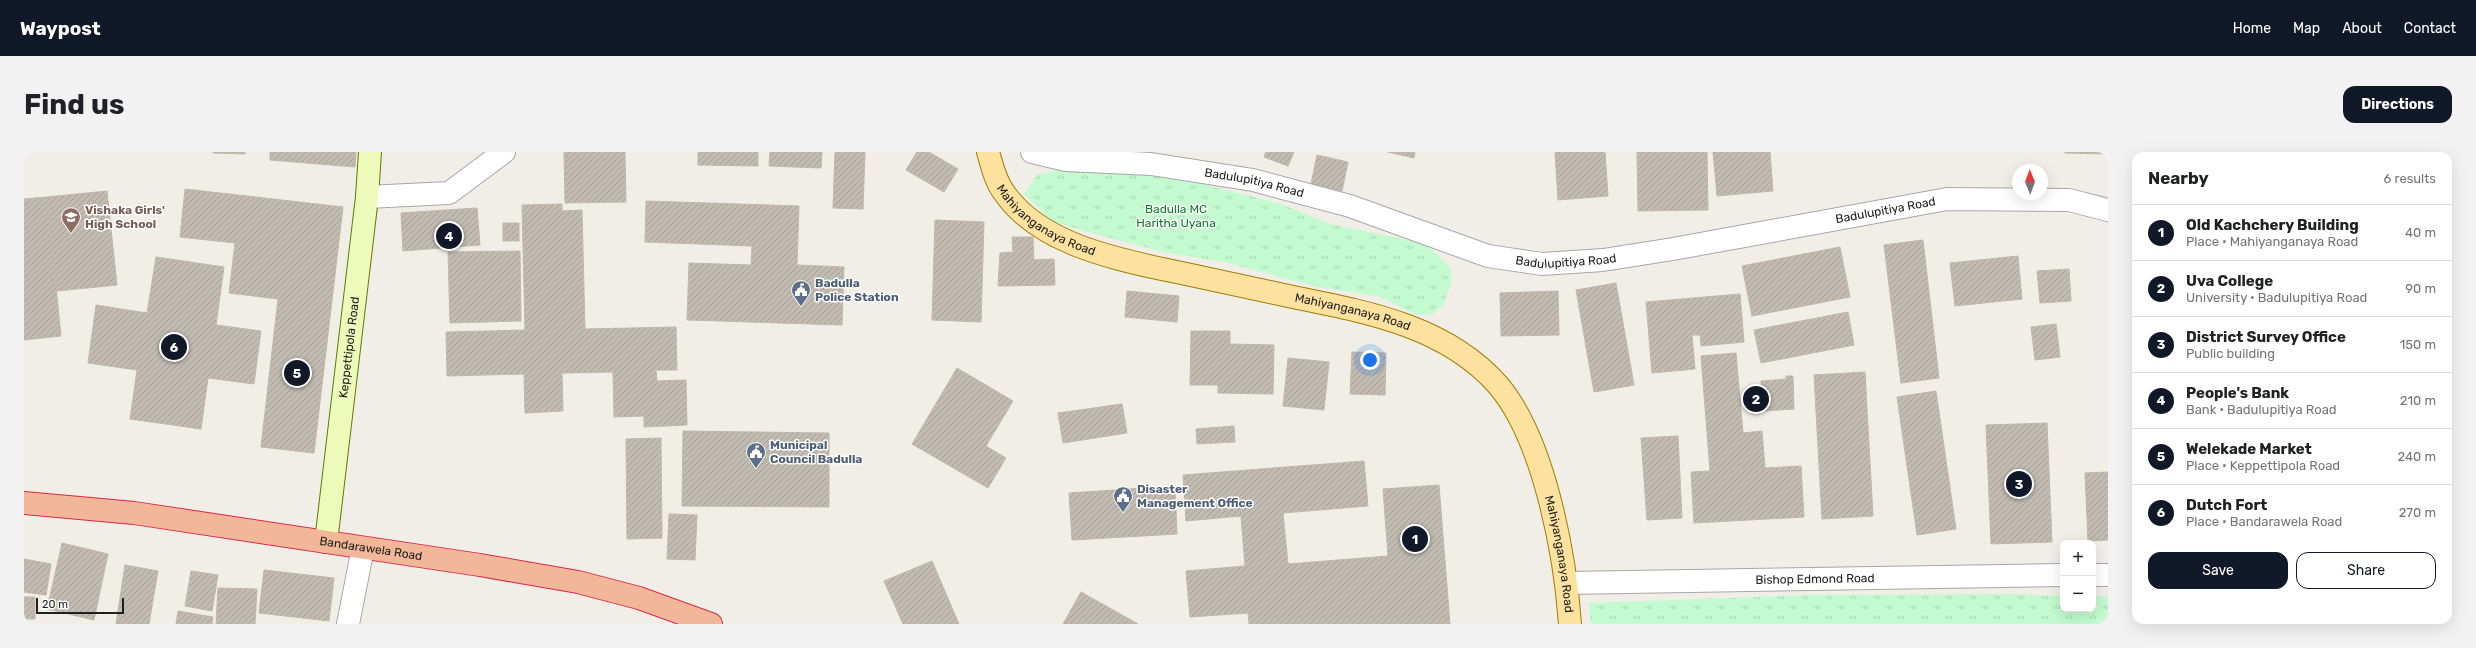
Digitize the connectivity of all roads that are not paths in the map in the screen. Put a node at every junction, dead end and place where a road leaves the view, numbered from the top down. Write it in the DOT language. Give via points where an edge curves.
graph roads {
  1 [pos="370,152"];
  2 [pos="504,152"];
  3 [pos="988,152"];
  4 [pos="1032,152"];
  5 [pos="367,197"];
  6 [pos="2108,210"];
  7 [pos="24,503"];
  8 [pos="326,542"];
  9 [pos="363,548"];
  10 [pos="2096,575"];
  11 [pos="2108,575"];
  12 [pos="2060,576"];
  13 [pos="1567,583"];
  14 [pos="348,624"];
  15 [pos="711,624"];
  16 [pos="1570,624"];
  1 -- 5 [label="main road, Keppettipola Road"];
  2 -- 5 [label="street" via="449,193"];
  3 -- 13 [label="main road, Mahiyanganaya Road" via="1003,191 1024,214 1065,241 1119,260 1380,316 1426,333 1466,356 1499,386 1527,434 1547,495"];
  4 -- 6 [label="street, Badulupitiya Road" via="1066,160 1151,164 1253,180 1350,206 1488,256 1542,264 1603,260 1673,249 1947,199 2069,200"];
  5 -- 8 [label="main road, Keppettipola Road"];
  7 -- 8 [label="highway, Bandarawela Road" via="134,513"];
  8 -- 9 [label="highway, Bandarawela Road"];
  9 -- 14 [label="street"];
  9 -- 15 [label="highway, Bandarawela Road" via="480,564 578,582 639,598"];
  10 -- 11 [label="street"];
  12 -- 13 [label="street, Bishop Edmond Road"];
  13 -- 16 [label="main road, Mahiyanganaya Road"];
}
